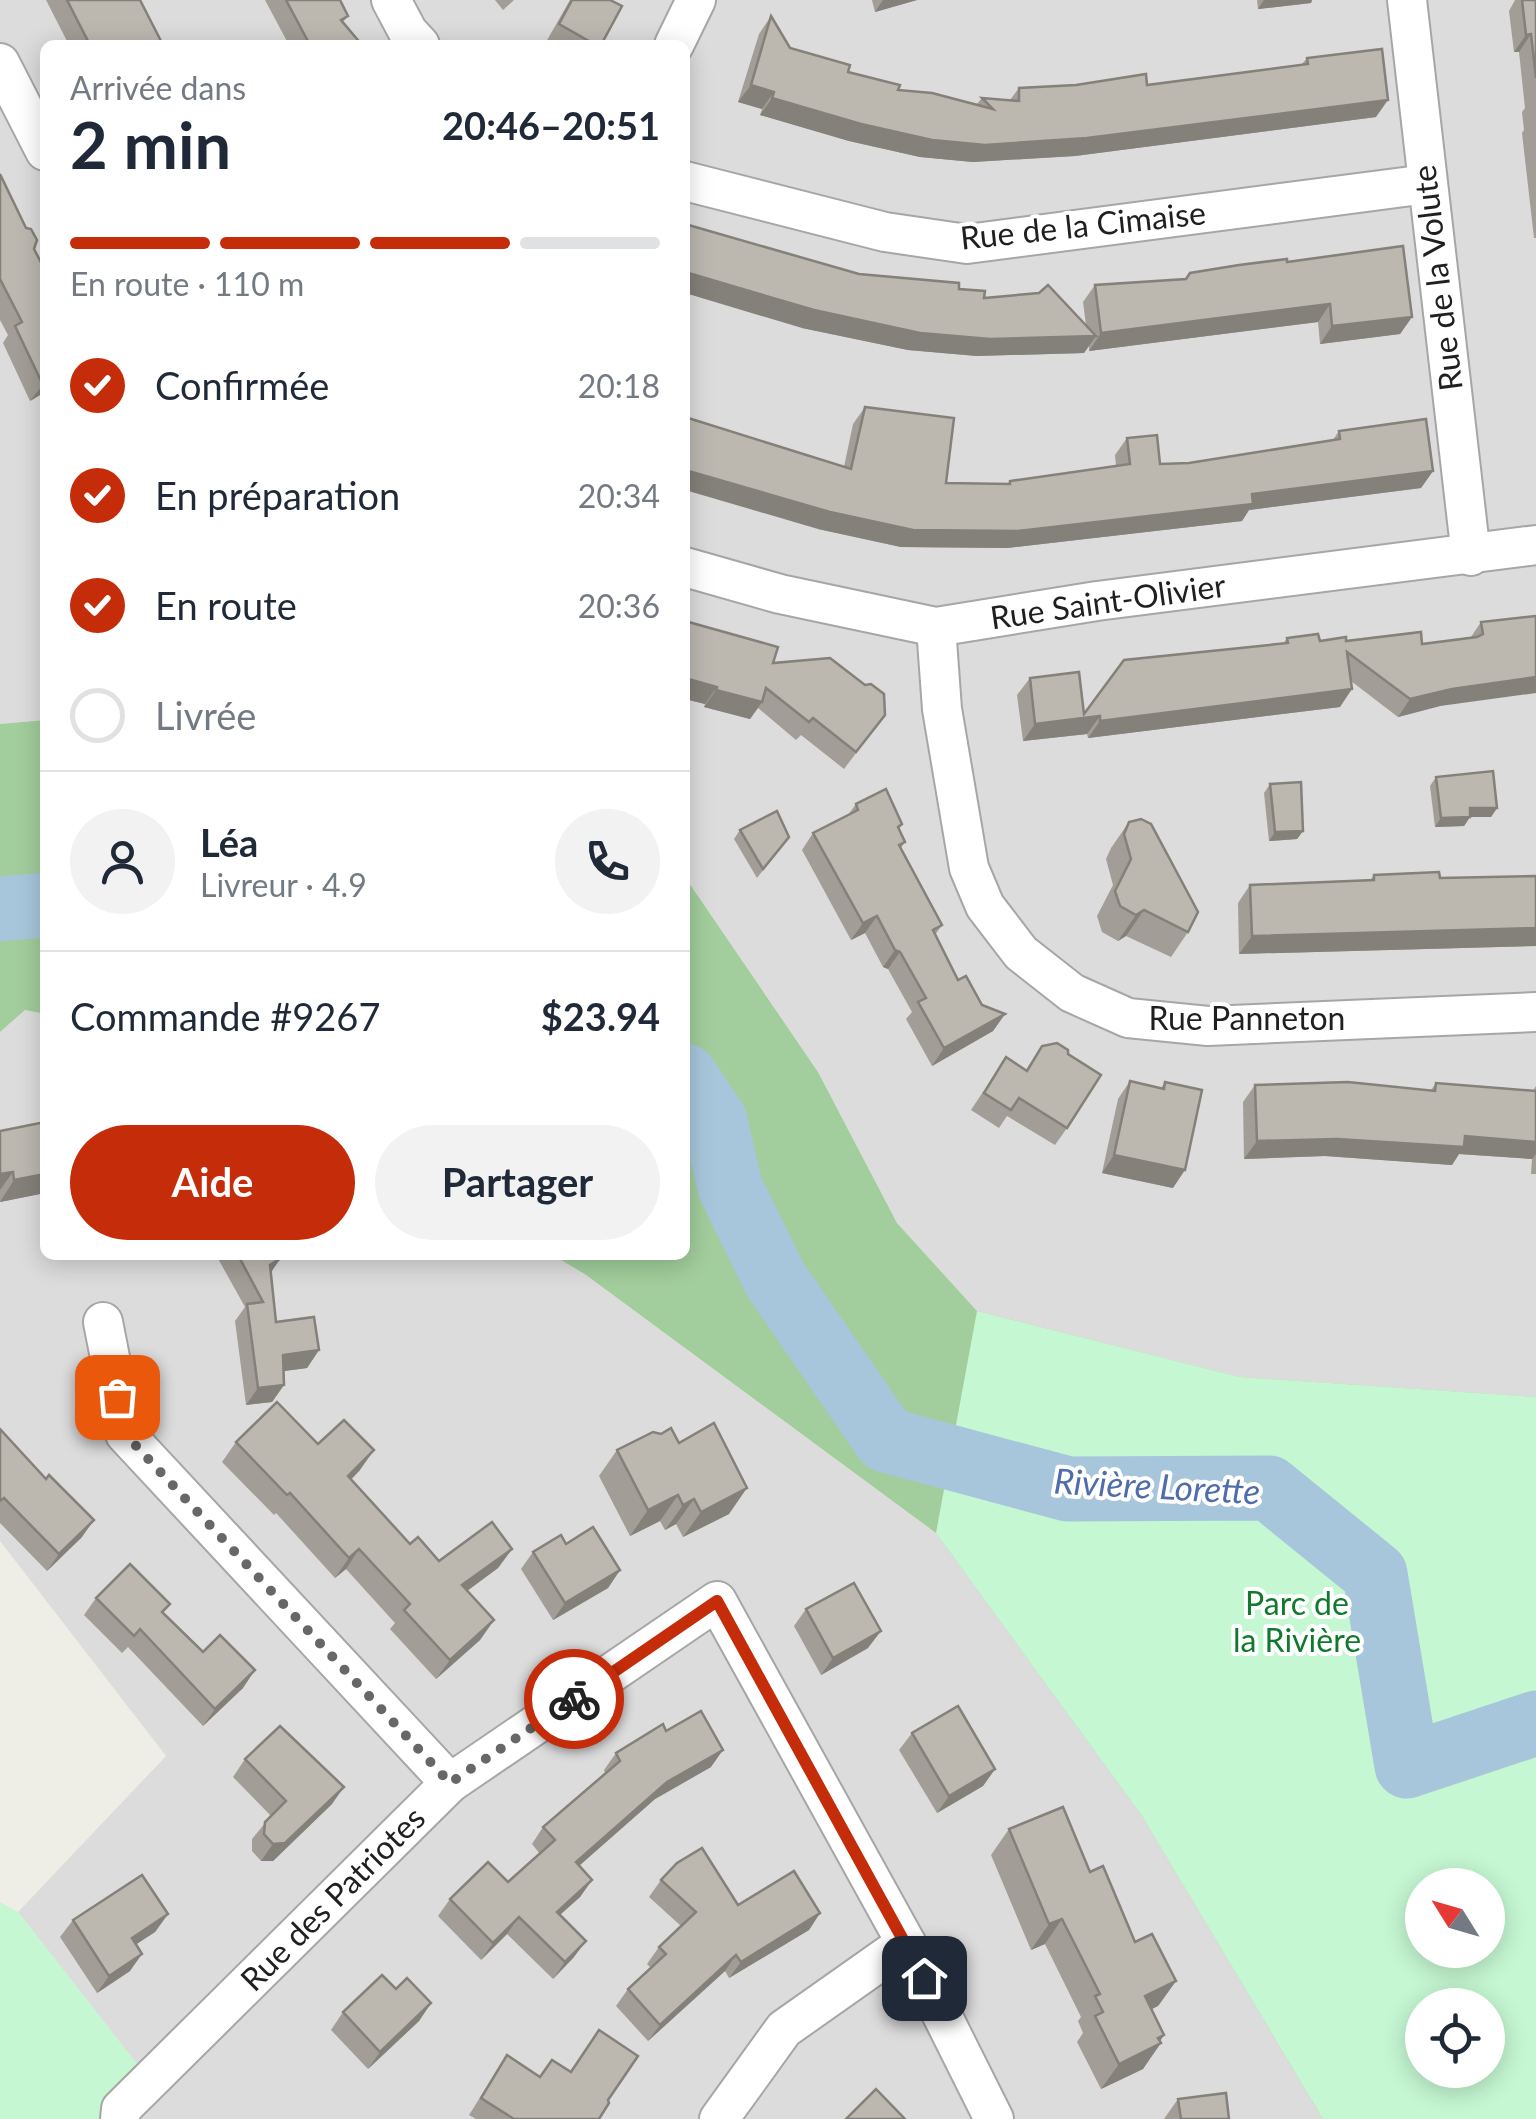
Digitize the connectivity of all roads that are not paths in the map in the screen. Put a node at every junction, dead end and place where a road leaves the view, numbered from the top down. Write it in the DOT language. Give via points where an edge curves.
graph roads {
  1 [pos="391,0"];
  2 [pos="696,0"];
  3 [pos="1407,0"];
  4 [pos="415,40"];
  5 [pos="676,40"];
  6 [pos="0,62"];
  7 [pos="40,141"];
  8 [pos="690,182"];
  9 [pos="1427,184"];
  10 [pos="1536,545"];
  11 [pos="1471,556"];
  12 [pos="690,568"];
  13 [pos="936,627"];
  14 [pos="1536,1012"];
  15 [pos="102,1322"];
  16 [pos="450,1783"];
  17 [pos="906,1943"];
  18 [pos="120,2119"];
  19 [pos="719,2119"];
  20 [pos="994,2119"];
  1 -- 4 [label="street"];
  2 -- 5 [label="street"];
  3 -- 9 [label="street, Rue de la Volute"];
  6 -- 7 [label="street"];
  8 -- 9 [label="street, Rue de la Cimaise" via="885,232 967,244"];
  9 -- 11 [label="street, Rue de la Volute"];
  10 -- 11 [label="street, Rue Saint-Olivier"];
  11 -- 13 [label="street, Rue Saint-Olivier"];
  12 -- 13 [label="street, Rue Saint-Olivier"];
  13 -- 14 [label="street, Rue Panneton" via="942,709 970,868 986,906 1022,953 1072,992 1128,1018 1208,1026"];
  15 -- 16 [label="street" via="125,1434"];
  16 -- 17 [label="street, Rue des Patriotes" via="717,1601"];
  16 -- 18 [label="street, Rue des Patriotes" via="121,2109"];
  17 -- 19 [label="street" via="784,2029"];
  17 -- 20 [label="street"];
}
